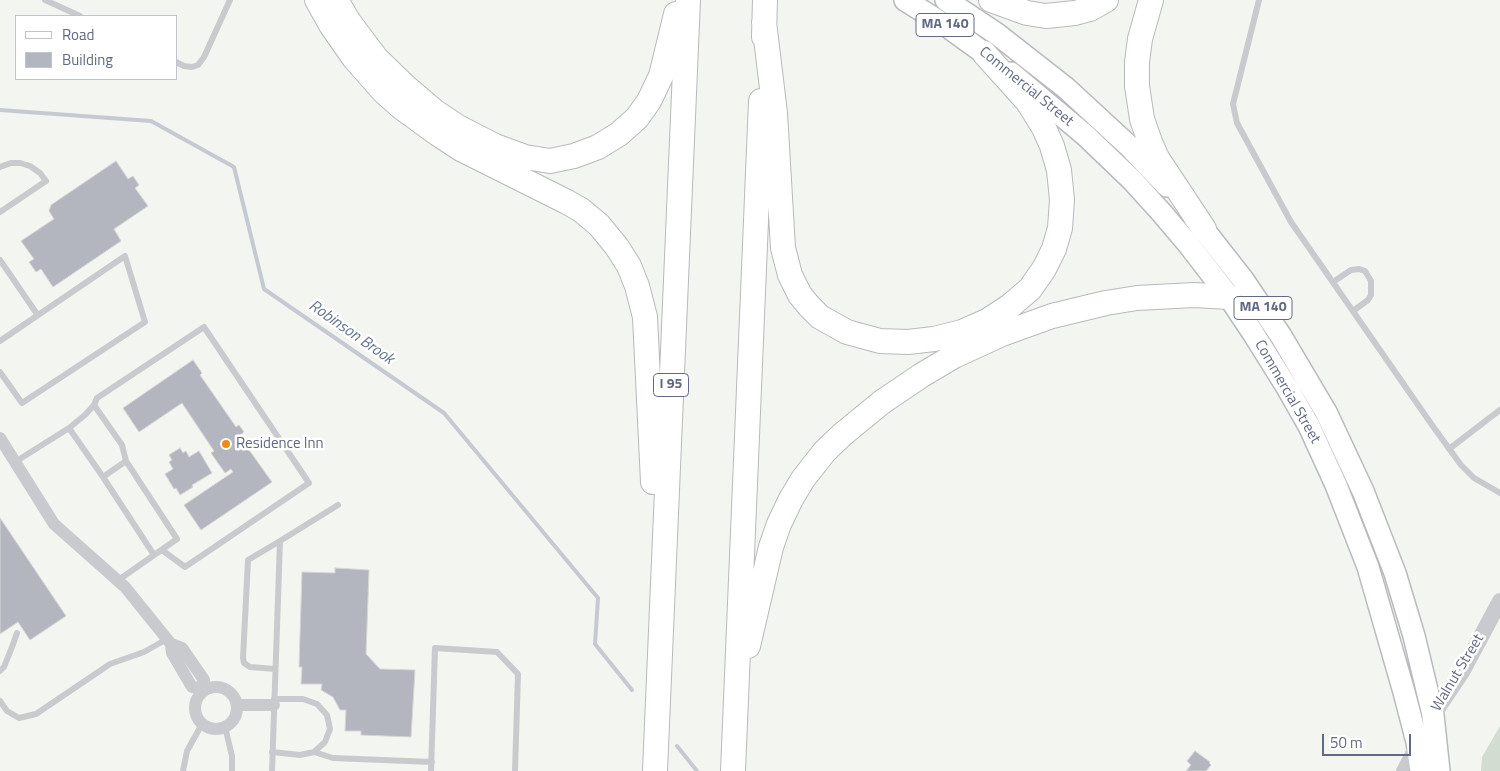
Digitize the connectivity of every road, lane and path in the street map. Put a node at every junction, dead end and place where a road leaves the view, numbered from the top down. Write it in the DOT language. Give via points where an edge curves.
graph roads {
  1 [pos="45,0"];
  2 [pos="230,0"];
  3 [pos="317,0"];
  4 [pos="336,0"];
  5 [pos="680,0"];
  6 [pos="688,0"];
  7 [pos="904,0"];
  8 [pos="946,0"];
  9 [pos="991,0"];
  10 [pos="1106,0"];
  11 [pos="1151,0"];
  12 [pos="1259,0"];
  13 [pos="765,11"];
  14 [pos="78,15"];
  15 [pos="984,53"];
  16 [pos="178,63"];
  17 [pos="0,167"];
  18 [pos="0,212"];
  19 [pos="1204,229"];
  20 [pos="0,260"];
  21 [pos="1333,282"];
  22 [pos="1229,297"];
  23 [pos="1353,311"];
  24 [pos="37,314"];
  25 [pos="0,340"];
  26 [pos="1,374"];
  27 [pos="94,405"];
  28 [pos="1500,410"];
  29 [pos="69,428"];
  30 [pos="1,443"];
  31 [pos="1449,449"];
  32 [pos="126,461"];
  33 [pos="15,462"];
  34 [pos="103,477"];
  35 [pos="1500,492"];
  36 [pos="338,505"];
  37 [pos="280,541"];
  38 [pos="162,550"];
  39 [pos="154,555"];
  40 [pos="117,581"];
  41 [pos="663,584"];
  42 [pos="1500,600"];
  43 [pos="17,633"];
  44 [pos="169,641"];
  45 [pos="275,669"];
  46 [pos="0,671"];
  47 [pos="202,689"];
  48 [pos="736,694"];
  49 [pos="0,701"];
  50 [pos="274,702"];
  51 [pos="237,705"];
  52 [pos="1432,716"];
  53 [pos="202,724"];
  54 [pos="225,727"];
  55 [pos="1417,742"];
  56 [pos="272,752"];
  57 [pos="314,752"];
  58 [pos="432,762"];
  59 [pos="183,771"];
  60 [pos="232,771"];
  61 [pos="272,771"];
  62 [pos="432,771"];
  63 [pos="515,771"];
  64 [pos="655,771"];
  65 [pos="733,771"];
  66 [pos="1402,771"];
  67 [pos="1421,771"];
  68 [pos="1439,771"];
  1 -- 14 [label="lane"];
  2 -- 16 [label="lane" via="198,65 192,67"];
  3 -- 41 [label="highway" via="330,26 354,58 397,103 461,148 581,210 604,231 625,260 639,292 645,317 653,485"];
  4 -- 5 [label="highway" via="348,22 376,58 434,111 495,146 525,157 550,161 598,147 620,134 641,113 661,76"];
  6 -- 41 [label="highway, I 95"];
  7 -- 15 [label="main road, Commercial Street / MA 140"];
  8 -- 19 [label="main road, Commercial Street / MA 140" via="1014,47 1082,103 1156,174"];
  9 -- 10 [label="highway" via="1026,13 1053,16 1082,11"];
  11 -- 19 [label="highway" via="1137,62 1142,119 1157,158"];
  12 -- 21 [label="lane" via="1233,104 1234,113 1291,222"];
  13 -- 15 [label="highway" via="783,248 790,276 800,295 820,317 846,332 880,341 934,340 987,321 1030,289 1054,249 1060,228 1062,200 1059,170 1052,146 1028,102"];
  13 -- 48 [label="highway"];
  15 -- 22 [label="main road, Commercial Street / MA 140" via="1052,106 1111,160 1175,228"];
  17 -- 18 [label="lane" via="20,163 30,166 46,181"];
  19 -- 52 [label="main road, Commercial Street / MA 140" via="1281,336 1345,451 1372,511 1400,587"];
  20 -- 24 [label="lane"];
  21 -- 23 [label="lane"];
  21 -- 23 [label="lane" via="1351,270 1365,272 1371,282 1371,295"];
  22 -- 48 [label="highway" via="1194,295 1129,299 1052,316 954,356 872,409 818,459 784,511 767,558"];
  22 -- 55 [label="main road, Commercial Street / MA 140" via="1288,389 1336,485 1374,587"];
  23 -- 31 [label="lane"];
  24 -- 25 [label="lane"];
  24 -- 26 [label="lane" via="125,256 145,322 22,403"];
  27 -- 29 [label="lane"];
  27 -- 32 [label="lane" via="122,445"];
  27 -- 38 [label="lane" via="97,398 204,327 309,483 185,567"];
  28 -- 31 [label="lane"];
  29 -- 33 [label="lane"];
  29 -- 34 [label="lane"];
  30 -- 33 [label="street"];
  31 -- 35 [label="lane" via="1474,478"];
  32 -- 34 [label="lane"];
  32 -- 38 [label="lane" via="177,539"];
  33 -- 40 [label="street" via="54,524"];
  34 -- 39 [label="lane"];
  36 -- 37 [label="lane"];
  37 -- 45 [label="lane"];
  37 -- 45 [label="lane" via="248,560 243,658 250,667"];
  38 -- 39 [label="lane"];
  39 -- 40 [label="lane"];
  40 -- 44 [label="street"];
  41 -- 64 [label="highway, I 95"];
  42 -- 52 [label="street, Walnut Street" via="1462,672"];
  43 -- 46 [label="lane"];
  44 -- 47 [label="street" via="182,648 204,680"];
  44 -- 49 [label="lane" via="110,664 36,714 19,718 7,711"];
  45 -- 50 [label="lane"];
  47 -- 51 [label="street" via="224,688 233,695"];
  47 -- 53 [label="street" via="195,708"];
  48 -- 65 [label="highway"];
  50 -- 51 [label="street"];
  50 -- 56 [label="lane"];
  50 -- 57 [label="lane" via="310,701 323,708 329,722 328,736"];
  51 -- 54 [label="street" via="236,715"];
  52 -- 55 [label="street, Walnut Street"];
  52 -- 68 [label="main road, Commercial Street / MA 140"];
  53 -- 54 [label="street" via="213,729"];
  53 -- 59 [label="lane" via="187,751"];
  54 -- 60 [label="lane"];
  55 -- 66 [label="street, Walnut Street"];
  55 -- 67 [label="main road, Commercial Street / MA 140"];
  56 -- 57 [label="lane" via="300,755"];
  56 -- 61 [label="lane"];
  57 -- 58 [label="lane" via="333,758"];
  58 -- 62 [label="lane"];
  58 -- 63 [label="lane" via="435,648 497,652 518,674"];
}
